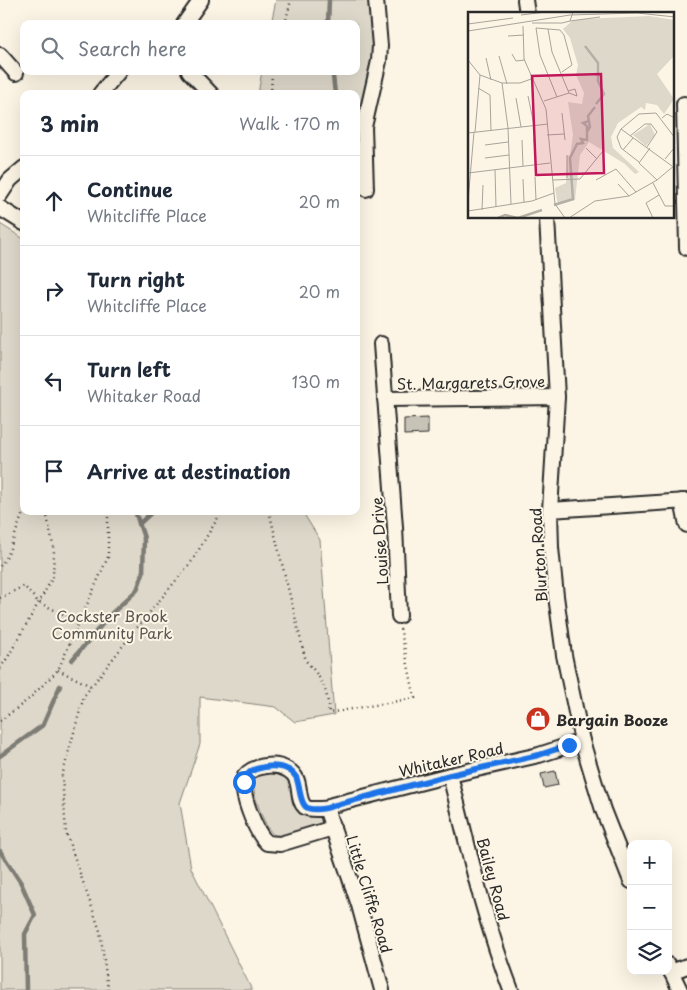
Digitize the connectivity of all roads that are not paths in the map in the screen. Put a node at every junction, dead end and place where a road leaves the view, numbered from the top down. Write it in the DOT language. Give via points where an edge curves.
graph roads {
  1 [pos="201,0"];
  2 [pos="376,0"];
  3 [pos="187,20"];
  4 [pos="0,55"];
  5 [pos="16,73"];
  6 [pos="116,75"];
  7 [pos="193,75"];
  8 [pos="103,90"];
  9 [pos="207,90"];
  10 [pos="681,104"];
  11 [pos="20,171"];
  12 [pos="362,183"];
  13 [pos="0,195"];
  14 [pos="4,211"];
  15 [pos="547,219"];
  16 [pos="20,221"];
  17 [pos="687,248"];
  18 [pos="381,344"];
  19 [pos="556,397"];
  20 [pos="385,399"];
  21 [pos="685,501"];
  22 [pos="550,510"];
  23 [pos="687,525"];
  24 [pos="399,616"];
  25 [pos="582,741"];
  26 [pos="450,775"];
  27 [pos="328,809"];
  28 [pos="333,828"];
  29 [pos="627,870"];
  30 [pos="687,966"];
  31 [pos="672,969"];
  32 [pos="672,973"];
  33 [pos="382,990"];
  34 [pos="511,990"];
  35 [pos="680,990"];
  1 -- 3 [label="street"];
  2 -- 12 [label="street" via="379,54 364,127"];
  4 -- 5 [label="street"];
  6 -- 8 [label="street"];
  7 -- 9 [label="street"];
  10 -- 17 [label="street"];
  11 -- 13 [label="street"];
  14 -- 16 [label="street"];
  15 -- 19 [label="street, Blurton Road"];
  18 -- 20 [label="street, Louise Drive"];
  19 -- 20 [label="street, St. Margarets Grove"];
  19 -- 22 [label="street, Blurton Road"];
  20 -- 24 [label="street, Louise Drive"];
  21 -- 22 [label="street"];
  21 -- 23 [label="street"];
  22 -- 25 [label="street, Blurton Road" via="551,548 564,655"];
  25 -- 26 [label="street, Whitaker Road" via="539,755"];
  25 -- 29 [label="street, Blurton Road"];
  26 -- 27 [label="street, Whitaker Road"];
  26 -- 34 [label="street, Bailey Road" via="498,959"];
  27 -- 28 [label="street, Little Cliffe Road"];
  27 -- 28 [label="street" via="305,807 296,778 285,768 266,766 246,775 246,798 257,830 268,843 280,844"];
  28 -- 33 [label="street, Little Cliffe Road" via="359,905"];
  30 -- 31 [label="street"];
  32 -- 35 [label="street"];
}
